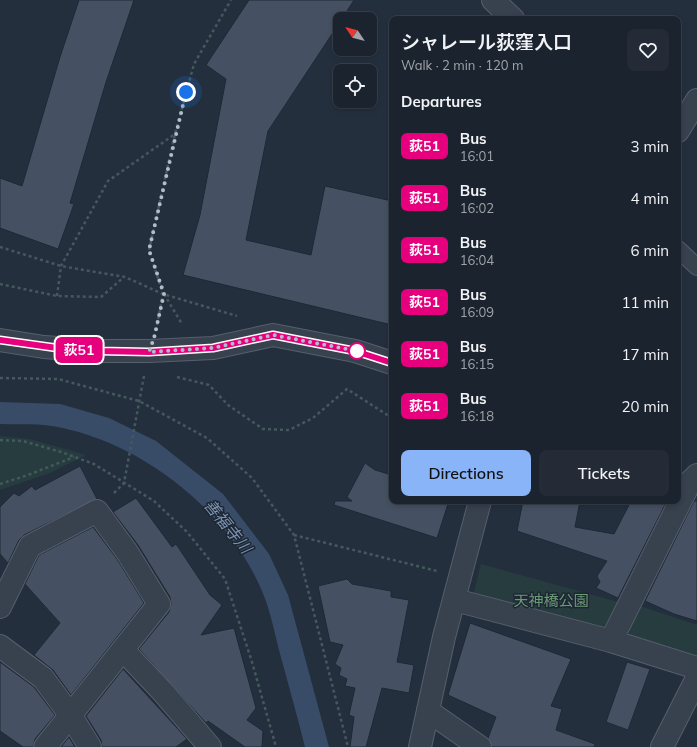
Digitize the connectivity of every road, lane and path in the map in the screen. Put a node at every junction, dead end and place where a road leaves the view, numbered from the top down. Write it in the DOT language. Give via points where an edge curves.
graph roads {
  1 [pos="231,0"];
  2 [pos="493,0"];
  3 [pos="510,16"];
  4 [pos="697,100"];
  5 [pos="681,126"];
  6 [pos="175,134"];
  7 [pos="0,247"];
  8 [pos="681,253"];
  9 [pos="61,266"];
  10 [pos="697,267"];
  11 [pos="125,277"];
  12 [pos="0,284"];
  13 [pos="164,294"];
  14 [pos="57,296"];
  15 [pos="244,318"];
  16 [pos="0,340"];
  17 [pos="149,352"];
  18 [pos="389,362"];
  19 [pos="174,376"];
  20 [pos="0,378"];
  21 [pos="139,401"];
  22 [pos="389,416"];
  23 [pos="0,440"];
  24 [pos="74,457"];
  25 [pos="697,475"];
  26 [pos="123,480"];
  27 [pos="0,484"];
  28 [pos="681,500"];
  29 [pos="479,504"];
  30 [pos="679,504"];
  31 [pos="294,535"];
  32 [pos="460,577"];
  33 [pos="455,600"];
  34 [pos="0,607"];
  35 [pos="611,641"];
  36 [pos="0,646"];
  37 [pos="123,650"];
  38 [pos="697,668"];
  39 [pos="697,678"];
  40 [pos="428,711"];
  41 [pos="71,716"];
  42 [pos="46,747"];
  43 [pos="90,747"];
  44 [pos="210,747"];
  45 [pos="276,747"];
  46 [pos="348,747"];
  47 [pos="420,747"];
  48 [pos="480,747"];
  49 [pos="662,747"];
  1 -- 6 [label="path" via="194,64"];
  2 -- 3 [label="street"];
  4 -- 5 [label="street"];
  6 -- 9 [label="path" via="108,181"];
  6 -- 13 [label="path" via="149,250"];
  7 -- 9 [label="path"];
  8 -- 10 [label="lane"];
  9 -- 11 [label="path"];
  9 -- 14 [label="path"];
  11 -- 13 [label="path"];
  11 -- 14 [label="path" via="101,297"];
  12 -- 14 [label="path"];
  13 -- 15 [label="path"];
  13 -- 17 [label="path"];
  16 -- 17 [label="street" via="44,347"];
  17 -- 18 [label="street" via="213,348 273,335 355,351"];
  17 -- 21 [label="path"];
  19 -- 22 [label="path" via="209,386 228,405 263,429 289,430 313,418 347,389"];
  20 -- 21 [label="path" via="58,379"];
  21 -- 26 [label="path"];
  21 -- 31 [label="path" via="207,438 252,478"];
  23 -- 24 [label="path" via="23,441"];
  24 -- 27 [label="path"];
  24 -- 45 [label="path" via="94,464 154,501 186,532 225,579"];
  25 -- 28 [label="street" via="690,482"];
  29 -- 32 [label="street"];
  30 -- 35 [label="street"];
  31 -- 32 [label="path"];
  31 -- 46 [label="path"];
  32 -- 33 [label="street"];
  33 -- 35 [label="street"];
  33 -- 40 [label="street"];
  34 -- 37 [label="street" via="30,546 97,511 127,552 158,604"];
  35 -- 38 [label="street"];
  36 -- 41 [label="street" via="43,678"];
  37 -- 41 [label="street"];
  37 -- 44 [label="street"];
  39 -- 49 [label="street"];
  40 -- 47 [label="street"];
  40 -- 48 [label="street"];
  41 -- 42 [label="street"];
  41 -- 43 [label="street"];
}
